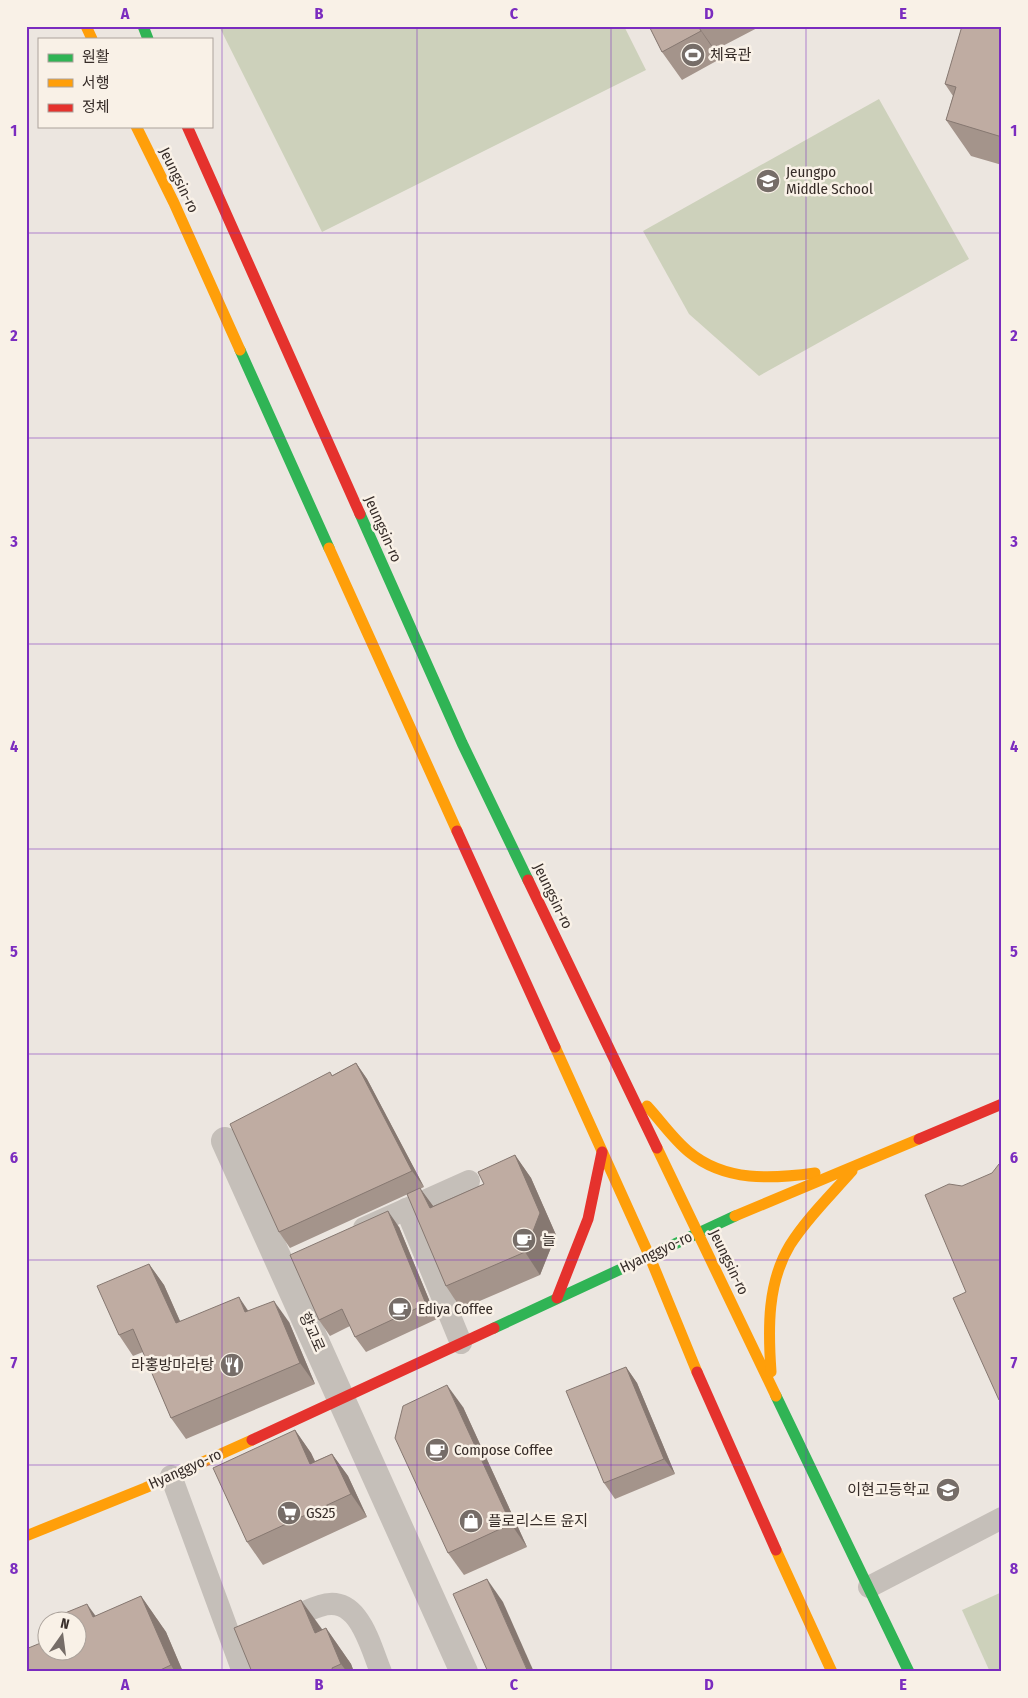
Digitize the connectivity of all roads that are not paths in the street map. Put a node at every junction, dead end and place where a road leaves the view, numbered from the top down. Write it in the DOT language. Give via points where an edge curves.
graph roads {
  1 [pos="86,26"];
  2 [pos="142,26"];
  3 [pos="92,38"];
  4 [pos="148,38"];
  5 [pos="137,128"];
  6 [pos="188,128"];
  7 [pos="628,1085"];
  8 [pos="1002,1104"];
  9 [pos="225,1141"];
  10 [pos="602,1152"];
  11 [pos="856,1168"];
  12 [pos="469,1180"];
  13 [pos="406,1209"];
  14 [pos="698,1232"];
  15 [pos="344,1237"];
  16 [pos="648,1255"];
  17 [pos="557,1298"];
  18 [pos="461,1343"];
  19 [pos="772,1386"];
  20 [pos="342,1399"];
  21 [pos="170,1476"];
  22 [pos="1002,1518"];
  23 [pos="26,1536"];
  24 [pos="869,1587"];
  25 [pos="247,1638"];
  26 [pos="242,1672"];
  27 [pos="381,1672"];
  28 [pos="464,1672"];
  29 [pos="832,1672"];
  30 [pos="909,1672"];
  1 -- 3 [label="main road"];
  2 -- 4 [label="main road"];
  5 -- 10 [label="main road, Jeungsin-ro" via="178,212"];
  6 -- 7 [label="main road, Jeungsin-ro" via="462,743"];
  7 -- 11 [label="main road" via="690,1152 723,1172 777,1179"];
  7 -- 14 [label="main road, Jeungsin-ro"];
  8 -- 11 [label="main road, Hyanggyo-ro"];
  9 -- 20 [label="street, 향교로" via="290,1262"];
  10 -- 16 [label="main road, Jeungsin-ro"];
  10 -- 17 [label="main road" via="588,1219"];
  11 -- 14 [label="main road, Hyanggyo-ro"];
  11 -- 19 [label="main road" via="790,1245 781,1264 768,1327"];
  12 -- 13 [label="lane"];
  13 -- 15 [label="lane"];
  13 -- 18 [label="lane"];
  14 -- 16 [label="main road, Hyanggyo-ro"];
  14 -- 19 [label="main road, Jeungsin-ro"];
  16 -- 17 [label="main road, Hyanggyo-ro"];
  16 -- 29 [label="main road, Jeungsin-ro" via="722,1432"];
  17 -- 18 [label="main road, Hyanggyo-ro"];
  18 -- 20 [label="main road, Hyanggyo-ro"];
  19 -- 24 [label="main road, Jeungsin-ro"];
  20 -- 21 [label="main road, Hyanggyo-ro"];
  20 -- 28 [label="street"];
  21 -- 23 [label="main road, Hyanggyo-ro"];
  21 -- 25 [label="lane"];
  22 -- 24 [label="lane"];
  24 -- 30 [label="main road, Jeungsin-ro"];
  25 -- 26 [label="lane"];
  25 -- 27 [label="lane" via="321,1605 340,1605 354,1613"];
}
